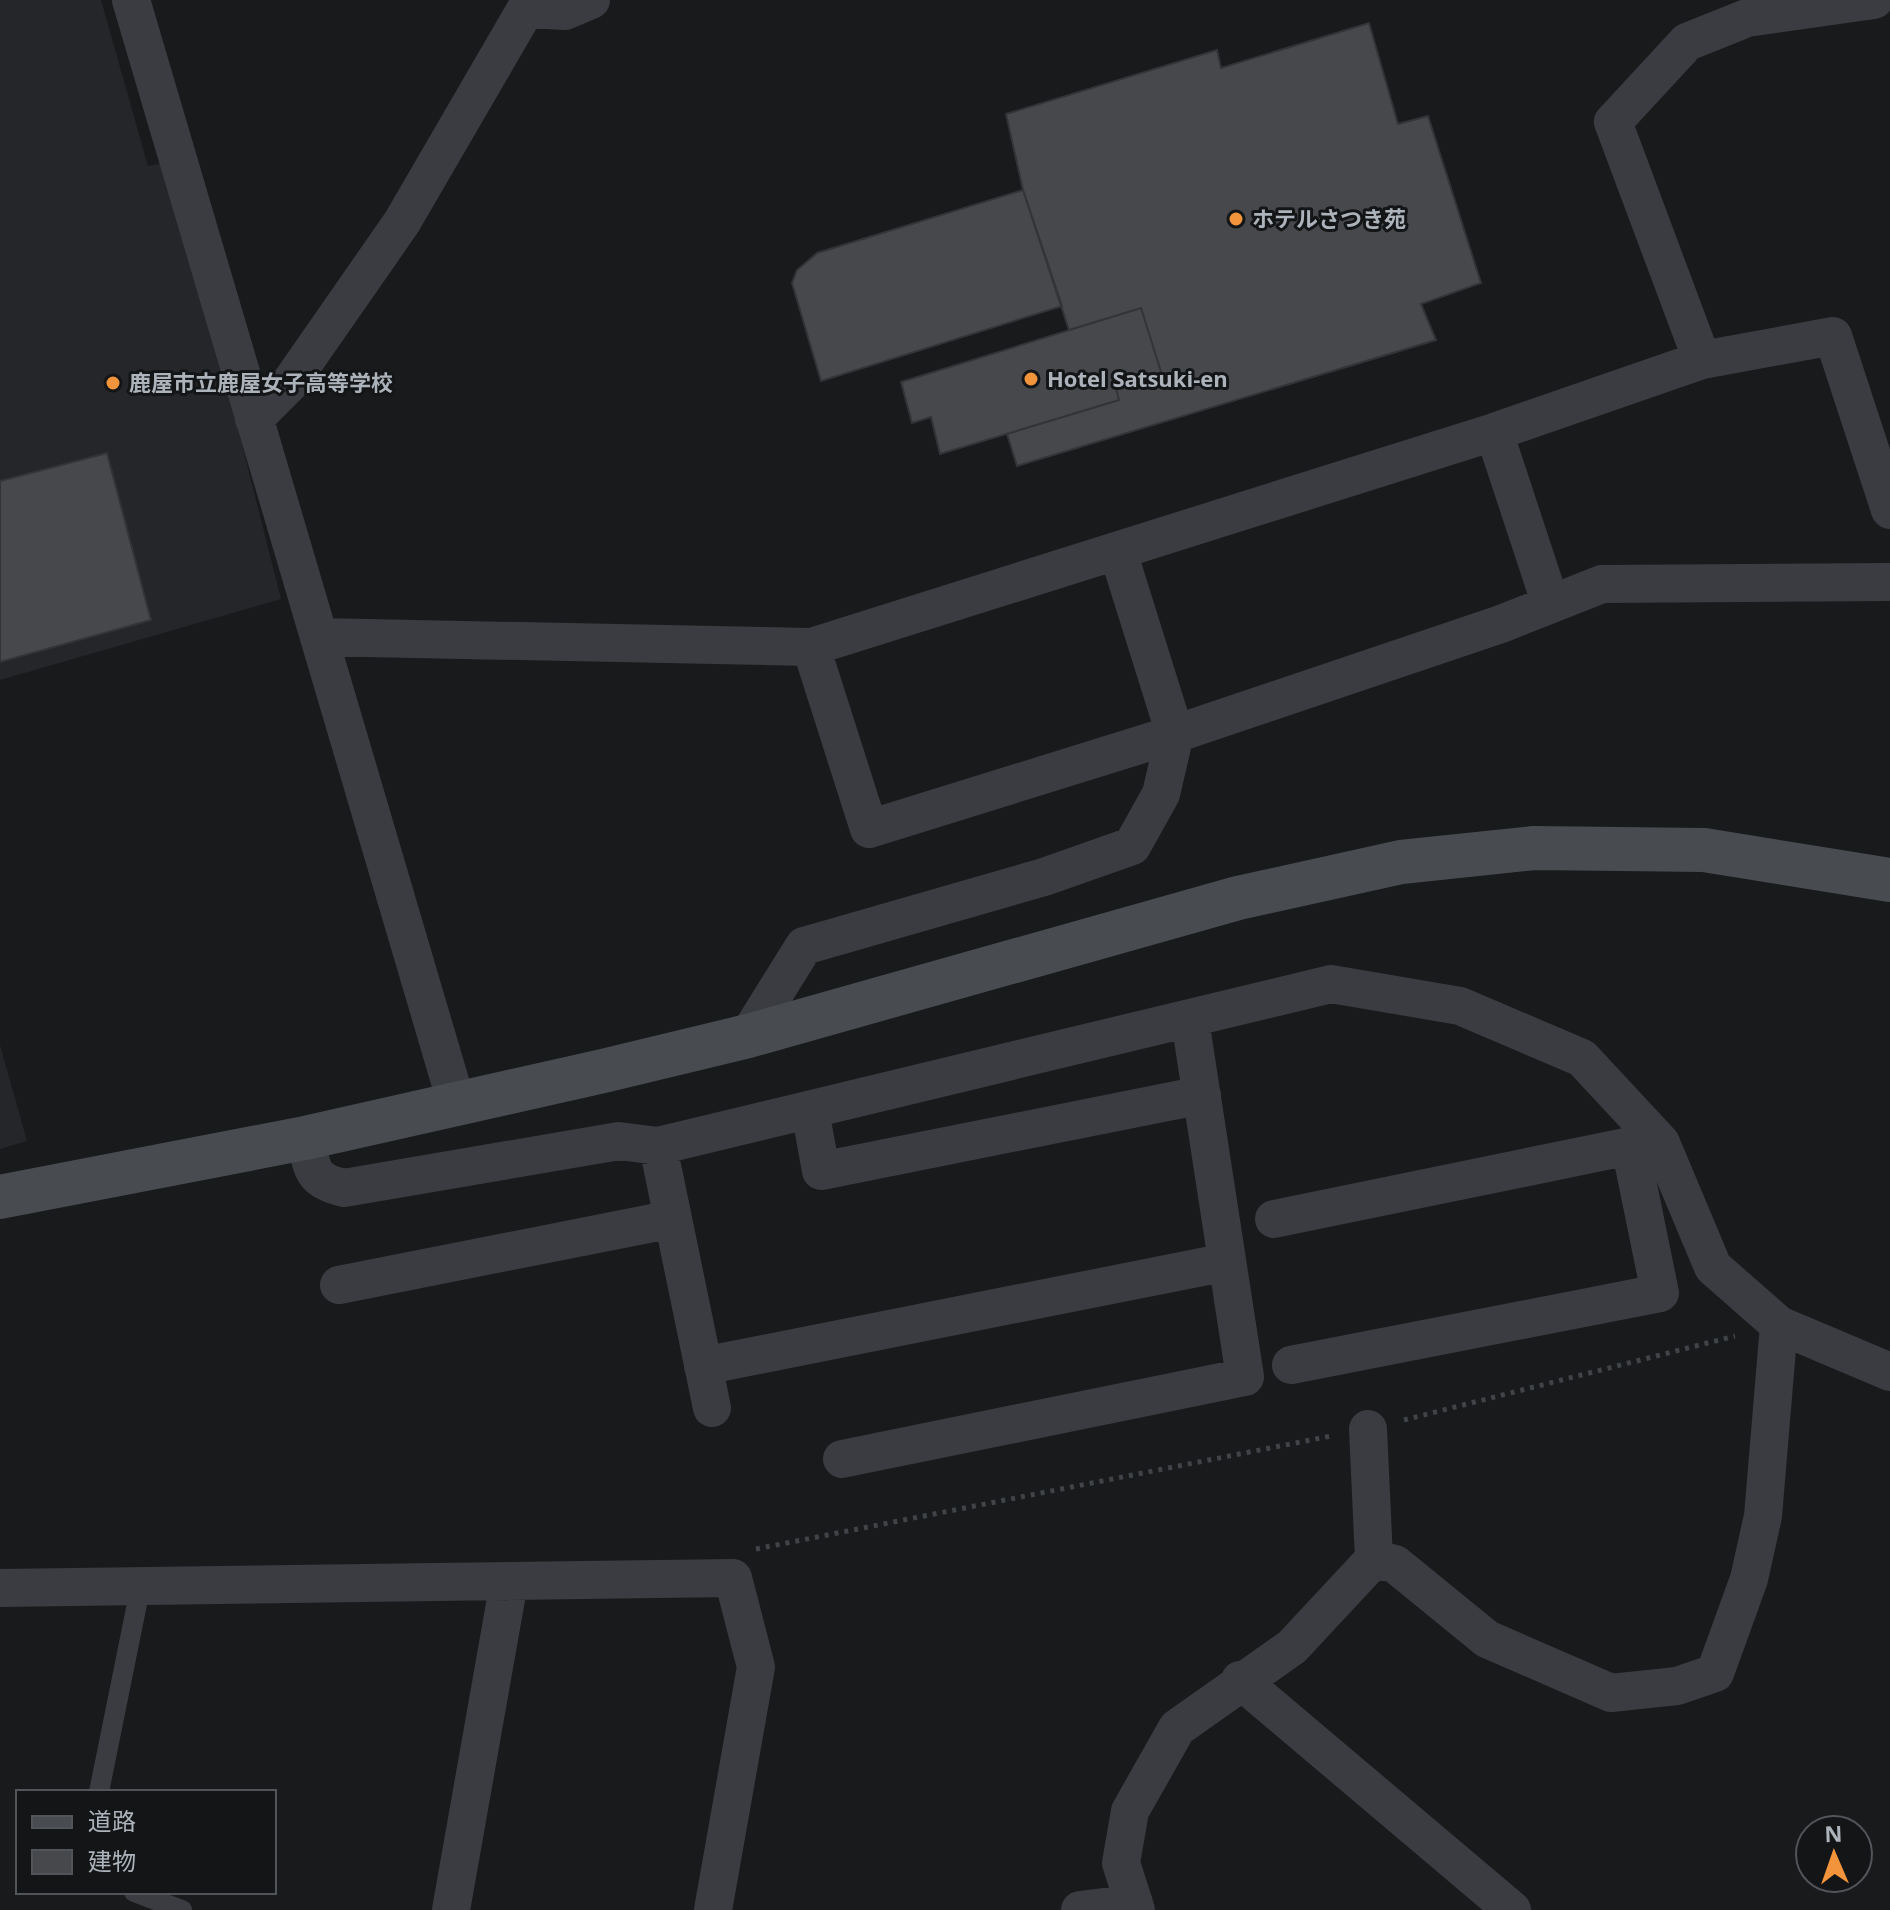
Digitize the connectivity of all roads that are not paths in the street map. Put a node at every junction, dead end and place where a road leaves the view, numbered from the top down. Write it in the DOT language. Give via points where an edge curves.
graph roads {
  1 [pos="131,0"];
  2 [pos="591,0"];
  3 [pos="1874,0"];
  4 [pos="528,5"];
  5 [pos="1702,360"];
  6 [pos="254,419"];
  7 [pos="1494,432"];
  8 [pos="1890,510"];
  9 [pos="1118,552"];
  10 [pos="1890,582"];
  11 [pos="1550,602"];
  12 [pos="319,637"];
  13 [pos="811,647"];
  14 [pos="1175,734"];
  15 [pos="1890,880"];
  16 [pos="1190,1020"];
  17 [pos="748,1036"];
  18 [pos="1202,1095"];
  19 [pos="457,1105"];
  20 [pos="810,1110"];
  21 [pos="305,1138"];
  22 [pos="1640,1138"];
  23 [pos="658,1146"];
  24 [pos="0,1197"];
  25 [pos="673,1219"];
  26 [pos="1274,1219"];
  27 [pos="1227,1262"];
  28 [pos="339,1285"];
  29 [pos="1779,1325"];
  30 [pos="1291,1365"];
  31 [pos="703,1366"];
  32 [pos="1890,1372"];
  33 [pos="712,1408"];
  34 [pos="1368,1429"];
  35 [pos="842,1459"];
  36 [pos="1374,1559"];
  37 [pos="509,1582"];
  38 [pos="141,1584"];
  39 [pos="0,1588"];
  40 [pos="1240,1680"];
  41 [pos="99,1790"];
  42 [pos="139,1894"];
  43 [pos="1135,1907"];
  44 [pos="182,1910"];
  45 [pos="451,1910"];
  46 [pos="713,1910"];
  47 [pos="1080,1910"];
  48 [pos="1512,1910"];
  1 -- 6 [label="street"];
  2 -- 4 [label="street" via="565,11"];
  3 -- 5 [label="street" via="1747,18 1687,42 1613,122"];
  4 -- 6 [label="street" via="402,222 290,383"];
  5 -- 7 [label="street"];
  5 -- 8 [label="street" via="1833,336"];
  6 -- 12 [label="street"];
  7 -- 9 [label="street"];
  7 -- 11 [label="street"];
  9 -- 13 [label="street"];
  9 -- 14 [label="street"];
  10 -- 11 [label="street" via="1602,584"];
  11 -- 14 [label="street" via="1501,624"];
  12 -- 13 [label="street"];
  12 -- 19 [label="street"];
  13 -- 14 [label="street" via="869,829"];
  14 -- 17 [label="street" via="1161,794 1132,846 804,946"];
  15 -- 17 [label="street" via="1704,850 1534,848 1401,862 1238,898"];
  16 -- 18 [label="street"];
  16 -- 20 [label="street"];
  16 -- 22 [label="street" via="1331,984 1460,1006 1582,1058"];
  17 -- 19 [label="street"];
  18 -- 20 [label="street" via="821,1171"];
  18 -- 27 [label="street"];
  19 -- 21 [label="street"];
  20 -- 23 [label="street"];
  21 -- 23 [label="street" via="314,1173 323,1183 344,1188 619,1141"];
  21 -- 24 [label="street"];
  22 -- 26 [label="street"];
  22 -- 29 [label="street" via="1661,1143 1713,1267"];
  22 -- 30 [label="street" via="1660,1293"];
  23 -- 25 [label="street"];
  25 -- 28 [label="street"];
  25 -- 31 [label="street"];
  27 -- 31 [label="street"];
  27 -- 35 [label="street" via="1245,1377"];
  29 -- 32 [label="street"];
  29 -- 36 [label="street" via="1763,1516 1749,1579 1715,1673 1677,1686 1611,1693 1487,1639 1395,1564"];
  31 -- 33 [label="street"];
  34 -- 36 [label="street"];
  36 -- 40 [label="street" via="1292,1647"];
  37 -- 38 [label="street"];
  37 -- 45 [label="street"];
  37 -- 46 [label="street" via="733,1578 756,1667"];
  38 -- 39 [label="street"];
  38 -- 41 [label="lane"];
  40 -- 43 [label="street" via="1177,1728 1130,1811 1121,1863"];
  40 -- 48 [label="street"];
  42 -- 44 [label="lane"];
  43 -- 47 [label="street"];
}
